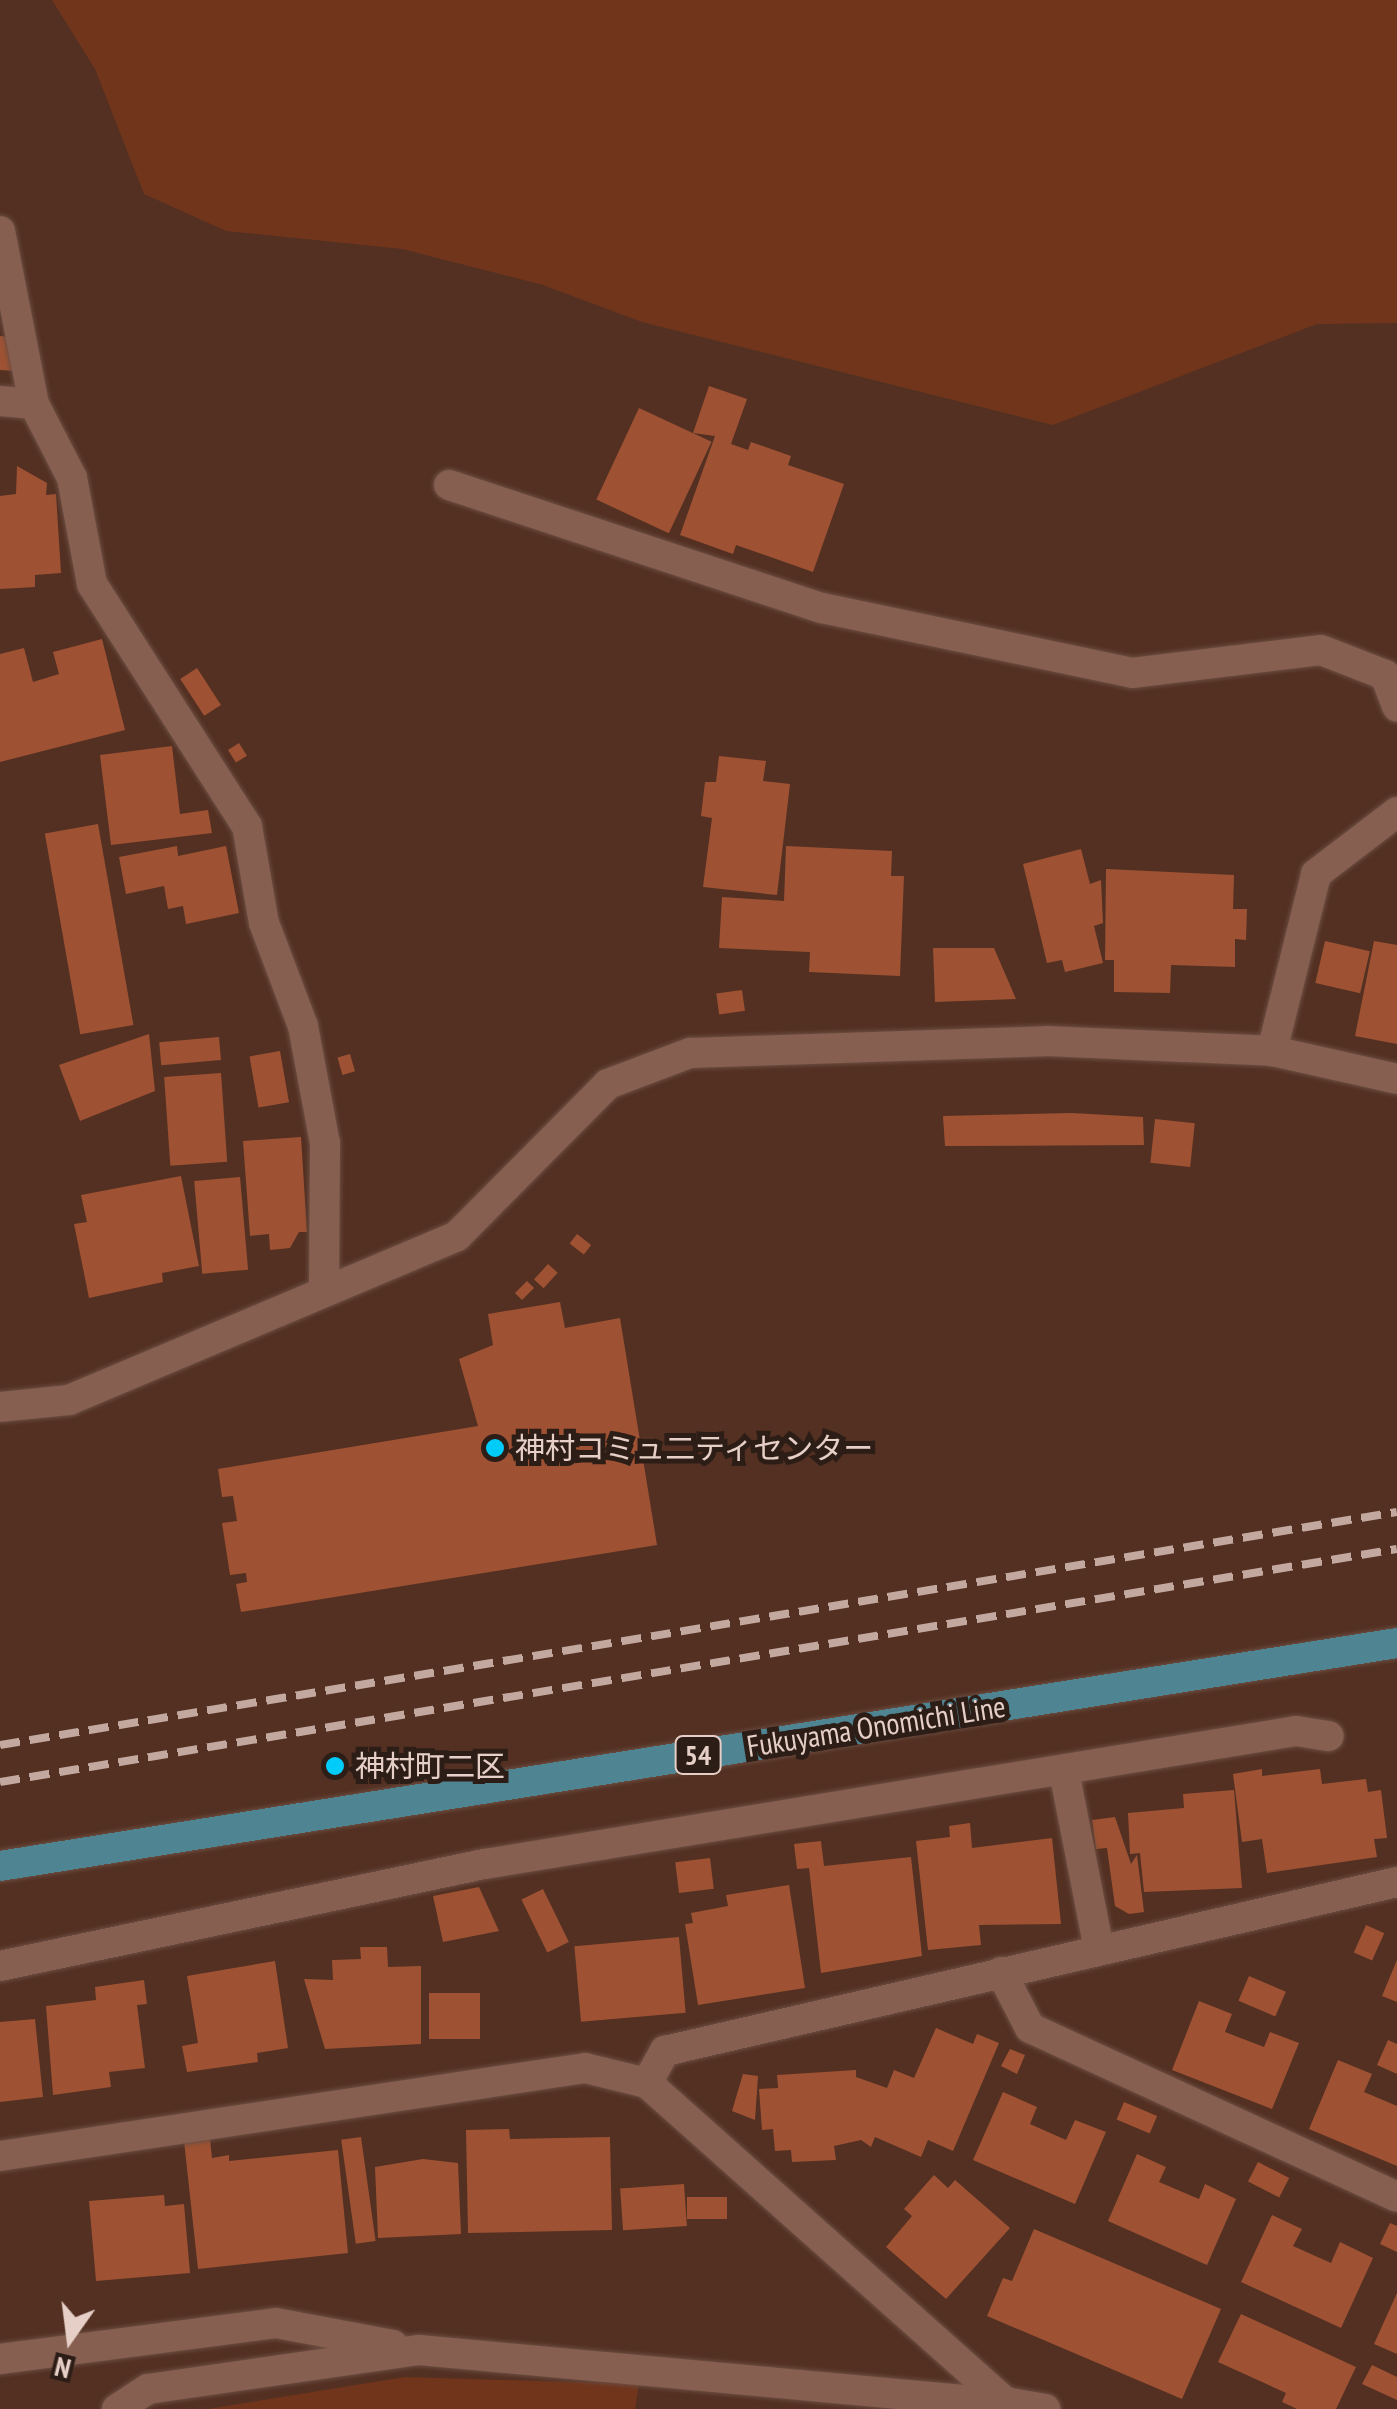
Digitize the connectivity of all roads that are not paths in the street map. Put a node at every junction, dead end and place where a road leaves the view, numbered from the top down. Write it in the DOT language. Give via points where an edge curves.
graph roads {
  1 [pos="0,231"];
  2 [pos="0,401"];
  3 [pos="34,404"];
  4 [pos="449,485"];
  5 [pos="1397,707"];
  6 [pos="1397,812"];
  7 [pos="1272,1051"];
  8 [pos="1397,1079"];
  9 [pos="324,1289"];
  10 [pos="0,1407"];
  11 [pos="1397,1642"];
  12 [pos="1329,1736"];
  13 [pos="1064,1771"];
  14 [pos="0,1866"];
  15 [pos="1397,1882"];
  16 [pos="1098,1950"];
  17 [pos="0,1966"];
  18 [pos="1001,1972"];
  19 [pos="647,2083"];
  20 [pos="0,2156"];
  21 [pos="1397,2198"];
  22 [pos="419,2350"];
  23 [pos="0,2359"];
  24 [pos="1010,2407"];
  25 [pos="117,2409"];
  26 [pos="1045,2409"];
  1 -- 3 [label="street"];
  2 -- 3 [label="street"];
  3 -- 9 [label="street" via="72,478 92,584 247,826 264,923 303,1026 325,1142"];
  4 -- 5 [label="street" via="822,608 1132,673 1320,650 1385,674"];
  6 -- 7 [label="street" via="1316,874"];
  7 -- 8 [label="street"];
  7 -- 9 [label="street" via="1046,1041 690,1053 608,1084 457,1236"];
  9 -- 10 [label="street" via="70,1400"];
  11 -- 14 [label="main road, Fukuyama Onomichi Line / 54"];
  12 -- 13 [label="street" via="1296,1731"];
  13 -- 16 [label="street"];
  13 -- 17 [label="street" via="485,1864"];
  15 -- 16 [label="street"];
  16 -- 18 [label="street"];
  18 -- 19 [label="street" via="665,2051"];
  18 -- 21 [label="street" via="1030,2028"];
  19 -- 20 [label="street" via="586,2068"];
  19 -- 24 [label="street"];
  22 -- 23 [label="street" via="276,2323"];
  22 -- 24 [label="street"];
  22 -- 25 [label="street" via="148,2389"];
  24 -- 26 [label="street"];
}
